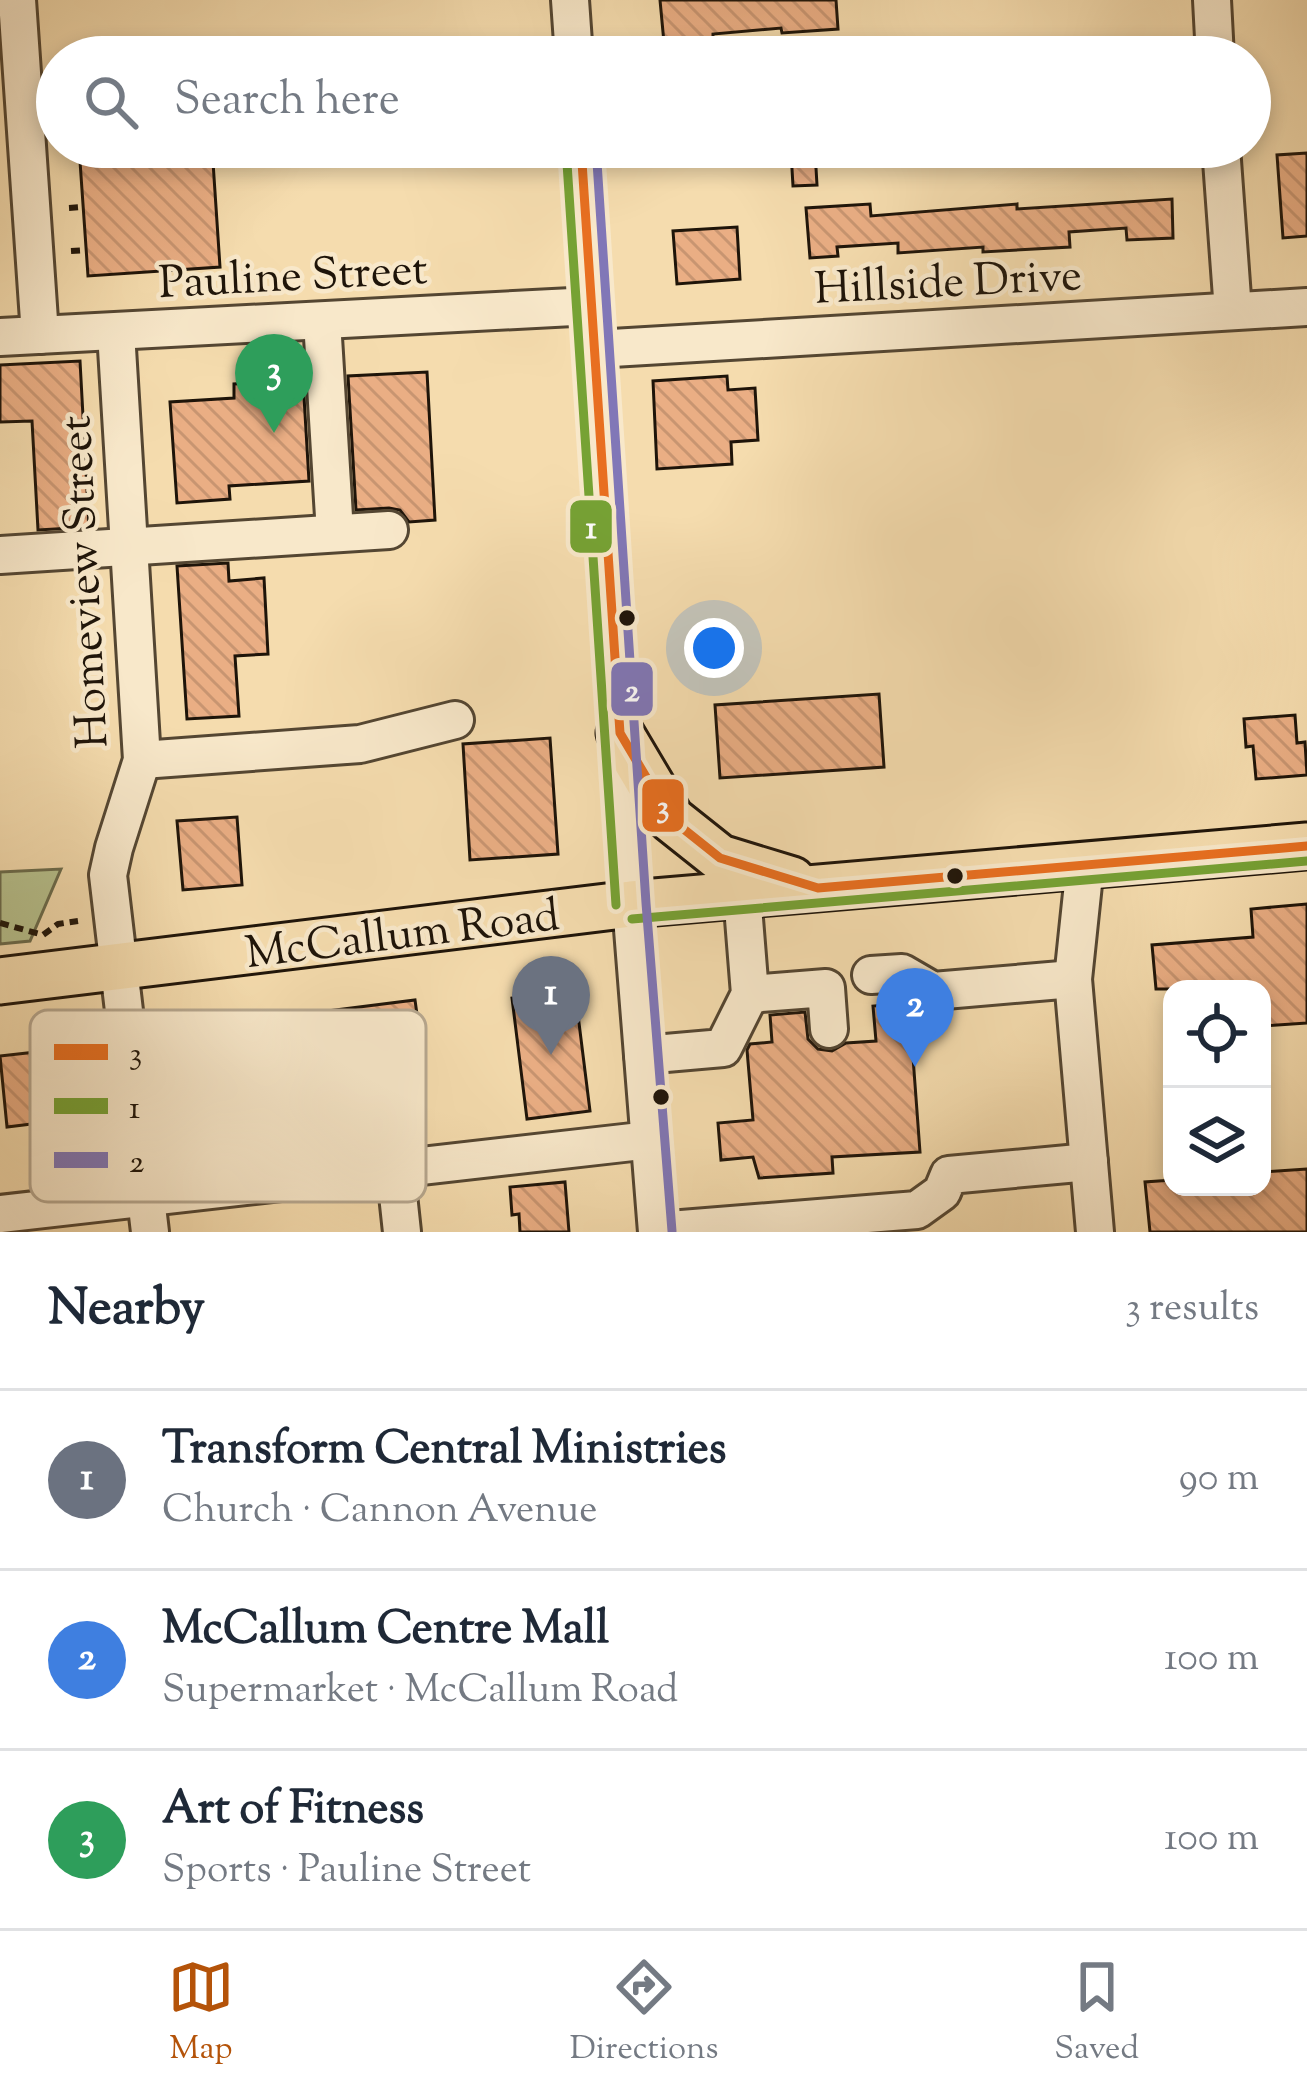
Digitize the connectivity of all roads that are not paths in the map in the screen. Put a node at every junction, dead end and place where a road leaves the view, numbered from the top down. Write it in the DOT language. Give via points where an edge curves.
graph roads {
  1 [pos="17,0"];
  2 [pos="571,0"];
  3 [pos="1212,0"];
  4 [pos="573,36"];
  5 [pos="1215,36"];
  6 [pos="582,168"];
  7 [pos="1223,168"];
  8 [pos="592,306"];
  9 [pos="1307,307"];
  10 [pos="1232,311"];
  11 [pos="322,321"];
  12 [pos="116,332"];
  13 [pos="40,335"];
  14 [pos="0,338"];
  15 [pos="595,350"];
  16 [pos="389,530"];
  17 [pos="335,533"];
  18 [pos="130,548"];
  19 [pos="0,555"];
  20 [pos="455,720"];
  21 [pos="620,733"];
  22 [pos="142,760"];
  23 [pos="1307,846"];
  24 [pos="1084,865"];
  25 [pos="818,888"];
  26 [pos="742,894"];
  27 [pos="631,904"];
  28 [pos="119,966"];
  29 [pos="871,975"];
  30 [pos="1072,979"];
  31 [pos="0,980"];
  32 [pos="750,994"];
  33 [pos="124,1010"];
  34 [pos="829,1029"];
  35 [pos="643,1055"];
  36 [pos="650,1140"];
  37 [pos="1089,1162"];
  38 [pos="426,1164"];
  39 [pos="211,1202"];
  40 [pos="398,1202"];
  41 [pos="0,1214"];
  42 [pos="148,1214"];
  43 [pos="402,1232"];
  44 [pos="657,1232"];
  45 [pos="1095,1232"];
  1 -- 13 [label="street"];
  2 -- 4 [label="street"];
  3 -- 5 [label="street"];
  6 -- 8 [label="street"];
  7 -- 10 [label="street"];
  8 -- 11 [label="street, Pauline Street"];
  8 -- 15 [label="street"];
  9 -- 10 [label="street, Hillside Drive"];
  10 -- 15 [label="street, Hillside Drive"];
  11 -- 12 [label="street, Pauline Street"];
  11 -- 17 [label="street"];
  12 -- 13 [label="street, Pauline Street"];
  12 -- 18 [label="street, Homeview Street"];
  13 -- 14 [label="street, Pauline Street"];
  15 -- 21 [label="street"];
  16 -- 17 [label="street"];
  17 -- 18 [label="street"];
  18 -- 19 [label="street"];
  18 -- 22 [label="street, Homeview Street"];
  20 -- 22 [label="street" via="360,744"];
  21 -- 25 [label="main road" via="671,819 720,858"];
  21 -- 27 [label="street"];
  22 -- 28 [label="street, Homeview Street" via="108,875"];
  23 -- 24 [label="main road, McCallum Road"];
  24 -- 25 [label="main road, McCallum Road"];
  24 -- 30 [label="street"];
  25 -- 26 [label="main road, McCallum Road"];
  26 -- 27 [label="main road, McCallum Road"];
  26 -- 32 [label="street"];
  27 -- 28 [label="main road, McCallum Road"];
  27 -- 35 [label="street"];
  28 -- 31 [label="main road, McCallum Road"];
  28 -- 33 [label="street, Homeview Street"];
  29 -- 30 [label="street" via="902,974 933,991"];
  30 -- 37 [label="street"];
  32 -- 34 [label="street" via="826,988"];
  32 -- 35 [label="street" via="723,1048"];
  35 -- 36 [label="street"];
  36 -- 38 [label="street"];
  36 -- 44 [label="street"];
  37 -- 44 [label="street" via="949,1175 942,1192 917,1210"];
  37 -- 45 [label="street"];
  39 -- 42 [label="street"];
  40 -- 43 [label="street"];
  41 -- 42 [label="street"];
}
